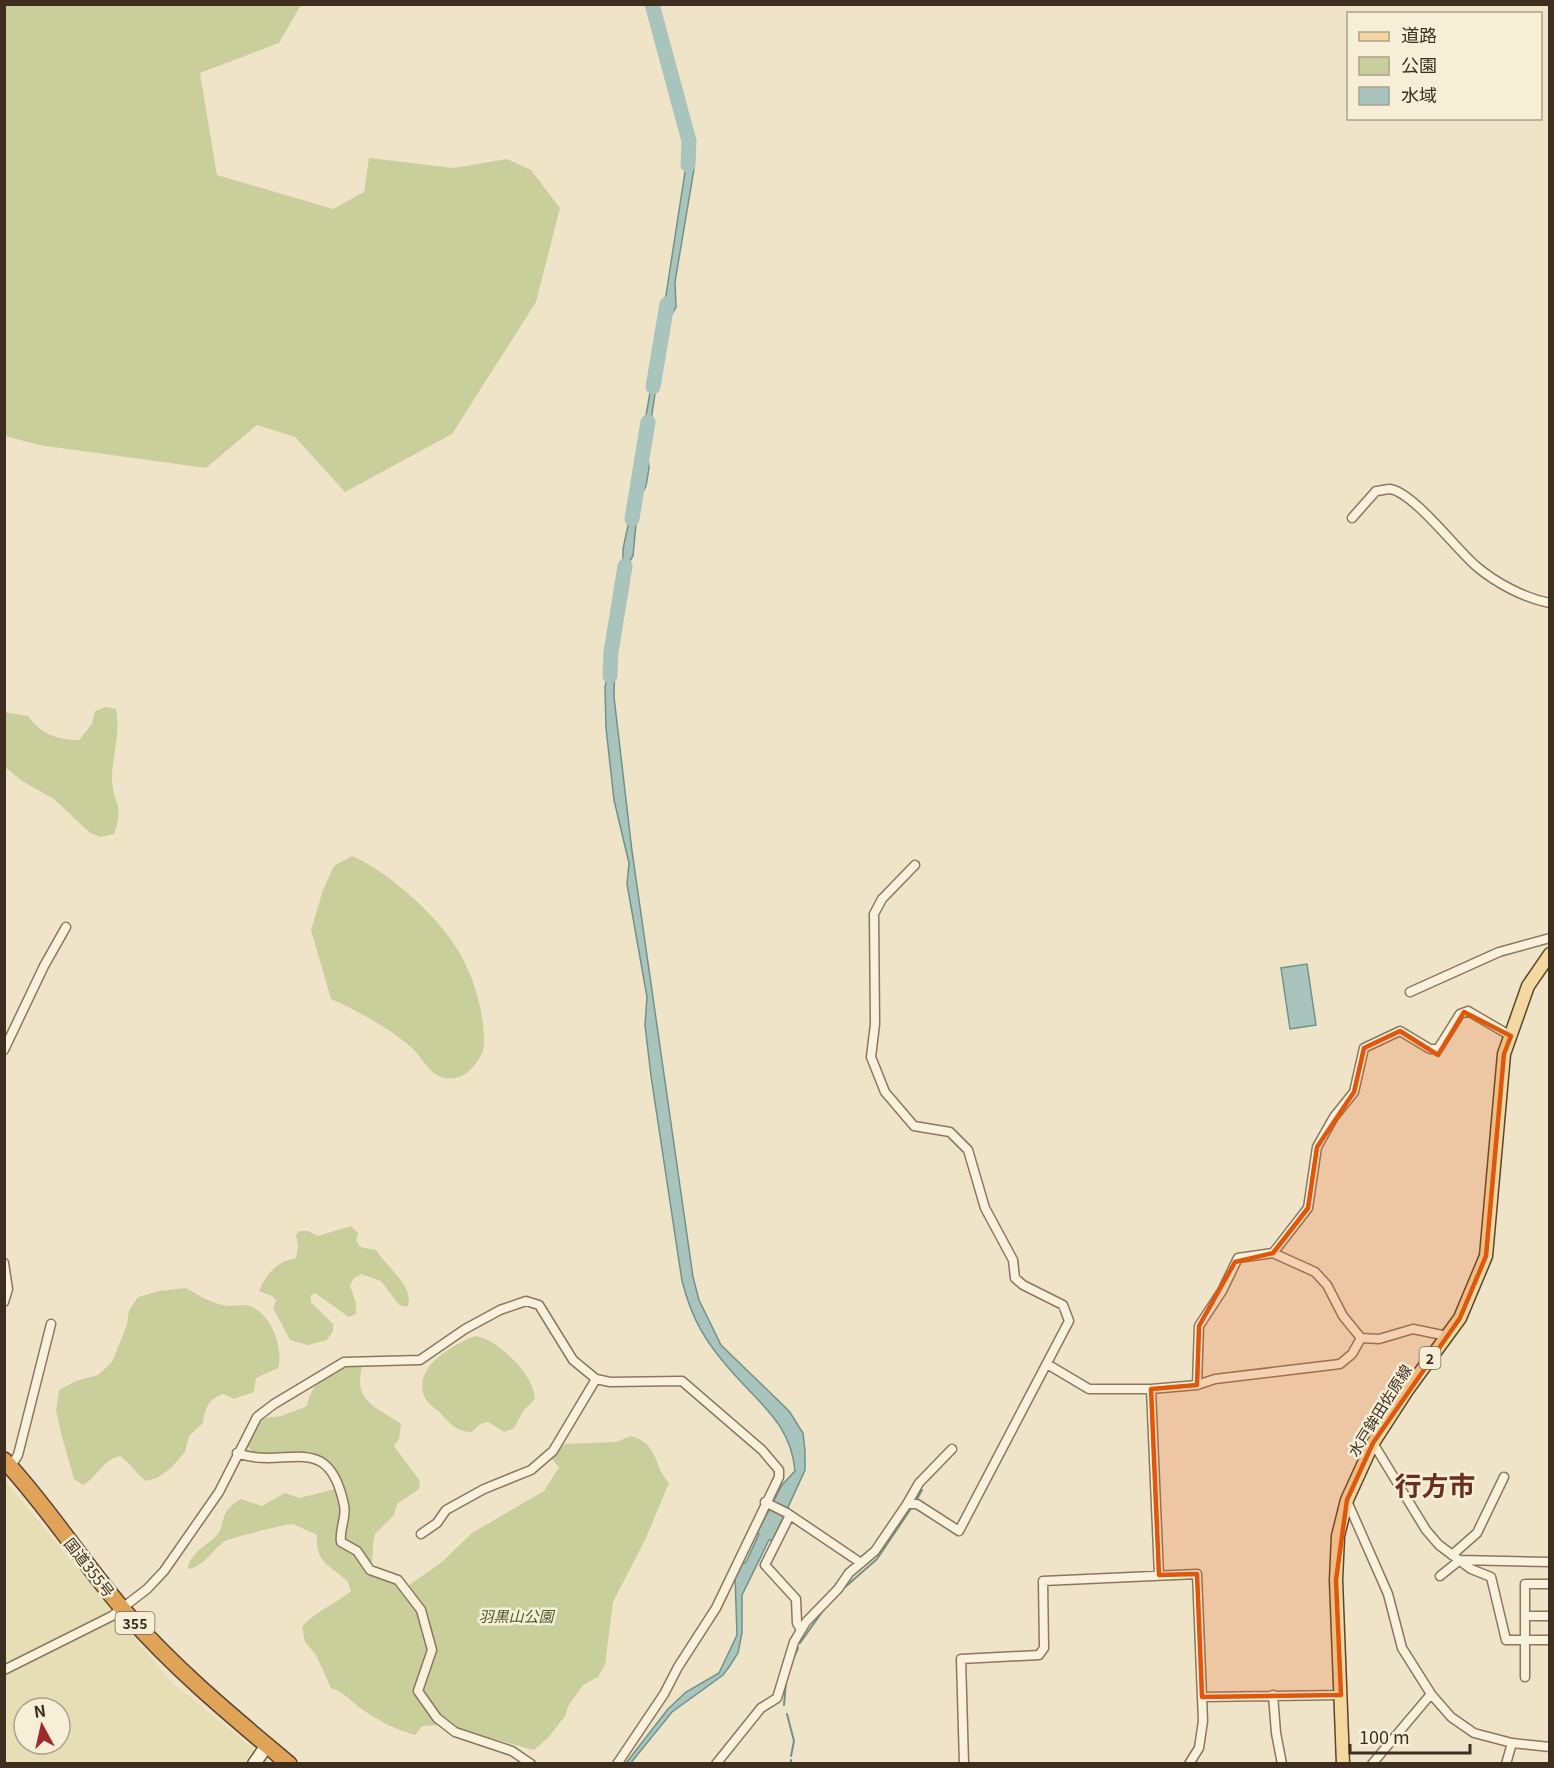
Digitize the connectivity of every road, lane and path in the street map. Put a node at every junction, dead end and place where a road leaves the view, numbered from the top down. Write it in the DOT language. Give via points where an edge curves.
graph roads {
  1 [pos="1352,518"];
  2 [pos="1550,603"];
  3 [pos="915,864"];
  4 [pos="66,927"];
  5 [pos="1550,938"];
  6 [pos="1550,954"];
  7 [pos="1410,992"];
  8 [pos="1511,1036"];
  9 [pos="4,1050"];
  10 [pos="1273,1253"];
  11 [pos="4,1263"];
  12 [pos="4,1302"];
  13 [pos="51,1324"];
  14 [pos="1447,1336"];
  15 [pos="1361,1338"];
  16 [pos="1047,1364"];
  17 [pos="596,1378"];
  18 [pos="1197,1385"];
  19 [pos="1151,1389"];
  20 [pos="1373,1443"];
  21 [pos="952,1449"];
  22 [pos="237,1453"];
  23 [pos="8,1463"];
  24 [pos="1504,1477"];
  25 [pos="1347,1500"];
  26 [pos="767,1503"];
  27 [pos="907,1504"];
  28 [pos="789,1514"];
  29 [pos="421,1534"];
  30 [pos="1456,1558"];
  31 [pos="1550,1562"];
  32 [pos="861,1563"];
  33 [pos="1159,1575"];
  34 [pos="1440,1576"];
  35 [pos="1550,1584"];
  36 [pos="122,1608"];
  37 [pos="1525,1616"];
  38 [pos="1550,1616"];
  39 [pos="801,1630"];
  40 [pos="1525,1640"];
  41 [pos="1550,1640"];
  42 [pos="4,1670"];
  43 [pos="1525,1677"];
  44 [pos="1431,1694"];
  45 [pos="1274,1695"];
  46 [pos="1341,1695"];
  47 [pos="1202,1697"];
  48 [pos="1512,1743"];
  49 [pos="267,1745"];
  50 [pos="1550,1747"];
  51 [pos="254,1764"];
  52 [pos="289,1764"];
  53 [pos="531,1764"];
  54 [pos="616,1764"];
  55 [pos="716,1764"];
  56 [pos="964,1764"];
  57 [pos="1189,1764"];
  58 [pos="1282,1764"];
  59 [pos="1343,1764"];
  60 [pos="1372,1764"];
  61 [pos="1506,1764"];
  1 -- 2 [label="street" via="1376,491 1391,489 1429,518 1476,567 1515,591"];
  3 -- 16 [label="street" via="882,899 874,914 875,1024 871,1057 885,1092 914,1126 950,1132 968,1150 985,1208 1012,1260 1015,1278 1063,1305 1069,1321"];
  4 -- 9 [label="street"];
  5 -- 7 [label="street" via="1499,952"];
  6 -- 8 [label="main road, 水戸鉾田佐原線 / 2" via="1528,986"];
  8 -- 10 [label="street" via="1468,1011 1460,1014 1438,1049 1430,1049 1400,1031 1364,1048 1354,1092 1317,1147 1308,1208"];
  8 -- 14 [label="main road, 水戸鉾田佐原線 / 2" via="1504,1054 1486,1256 1460,1318"];
  10 -- 15 [label="street" via="1315,1272"];
  10 -- 18 [label="street" via="1238,1258 1222,1292 1204,1315 1199,1326"];
  11 -- 12 [label="street" via="8,1289"];
  13 -- 23 [label="street" via="18,1455"];
  14 -- 15 [label="street" via="1413,1329 1379,1339"];
  14 -- 20 [label="main road, 水戸鉾田佐原線 / 2"];
  15 -- 18 [label="street" via="1352,1354 1340,1364 1215,1379"];
  16 -- 19 [label="street" via="1089,1389"];
  16 -- 27 [label="street" via="959,1531 917,1503"];
  17 -- 22 [label="street" via="573,1360 539,1305 521,1301 465,1329 420,1360 344,1362 262,1412"];
  17 -- 26 [label="street" via="625,1382 676,1380 687,1384 778,1468 779,1477"];
  17 -- 29 [label="street" via="553,1451 531,1470 446,1510 437,1523"];
  18 -- 19 [label="street"];
  19 -- 33 [label="street"];
  20 -- 25 [label="main road, 水戸鉾田佐原線 / 2"];
  20 -- 30 [label="street" via="1426,1530"];
  21 -- 27 [label="street" via="919,1483"];
  22 -- 36 [label="street" via="231,1473 177,1554 152,1585"];
  22 -- 53 [label="street" via="264,1458 298,1454 328,1467 336,1478 344,1506 341,1542 357,1551 370,1570 398,1580 421,1610 432,1650 418,1687 423,1700 455,1732 512,1751"];
  23 -- 36 [label="highway, 国道355号 / 355"];
  24 -- 30 [label="street" via="1477,1533"];
  25 -- 44 [label="street" via="1388,1594 1402,1648"];
  25 -- 46 [label="main road, 水戸鉾田佐原線 / 2" via="1338,1536 1336,1580"];
  26 -- 28 [label="street"];
  26 -- 54 [label="street" via="716,1608"];
  27 -- 32 [label="street" via="875,1551"];
  28 -- 32 [label="street"];
  28 -- 39 [label="street" via="765,1565 796,1599"];
  30 -- 31 [label="street"];
  30 -- 34 [label="street"];
  30 -- 40 [label="street" via="1491,1577 1506,1640"];
  32 -- 39 [label="street"];
  33 -- 47 [label="street" via="1197,1574"];
  33 -- 56 [label="street" via="1042,1581 1044,1648 1039,1654 961,1659"];
  35 -- 37 [label="street" via="1525,1584"];
  36 -- 42 [label="street"];
  36 -- 49 [label="highway, 国道355号 / 355" via="199,1689"];
  37 -- 38 [label="street"];
  37 -- 40 [label="street"];
  39 -- 55 [label="street" via="777,1698 761,1708"];
  40 -- 41 [label="street"];
  40 -- 43 [label="street"];
  44 -- 48 [label="street" via="1451,1717 1474,1733"];
  44 -- 60 [label="street"];
  45 -- 46 [label="street"];
  45 -- 47 [label="street"];
  45 -- 58 [label="street"];
  46 -- 59 [label="main road, 水戸鉾田佐原線 / 2"];
  47 -- 57 [label="street" via="1200,1740"];
  48 -- 50 [label="street"];
  48 -- 61 [label="street"];
  49 -- 51 [label="street"];
  49 -- 52 [label="highway, 国道355号 / 355"];
}
